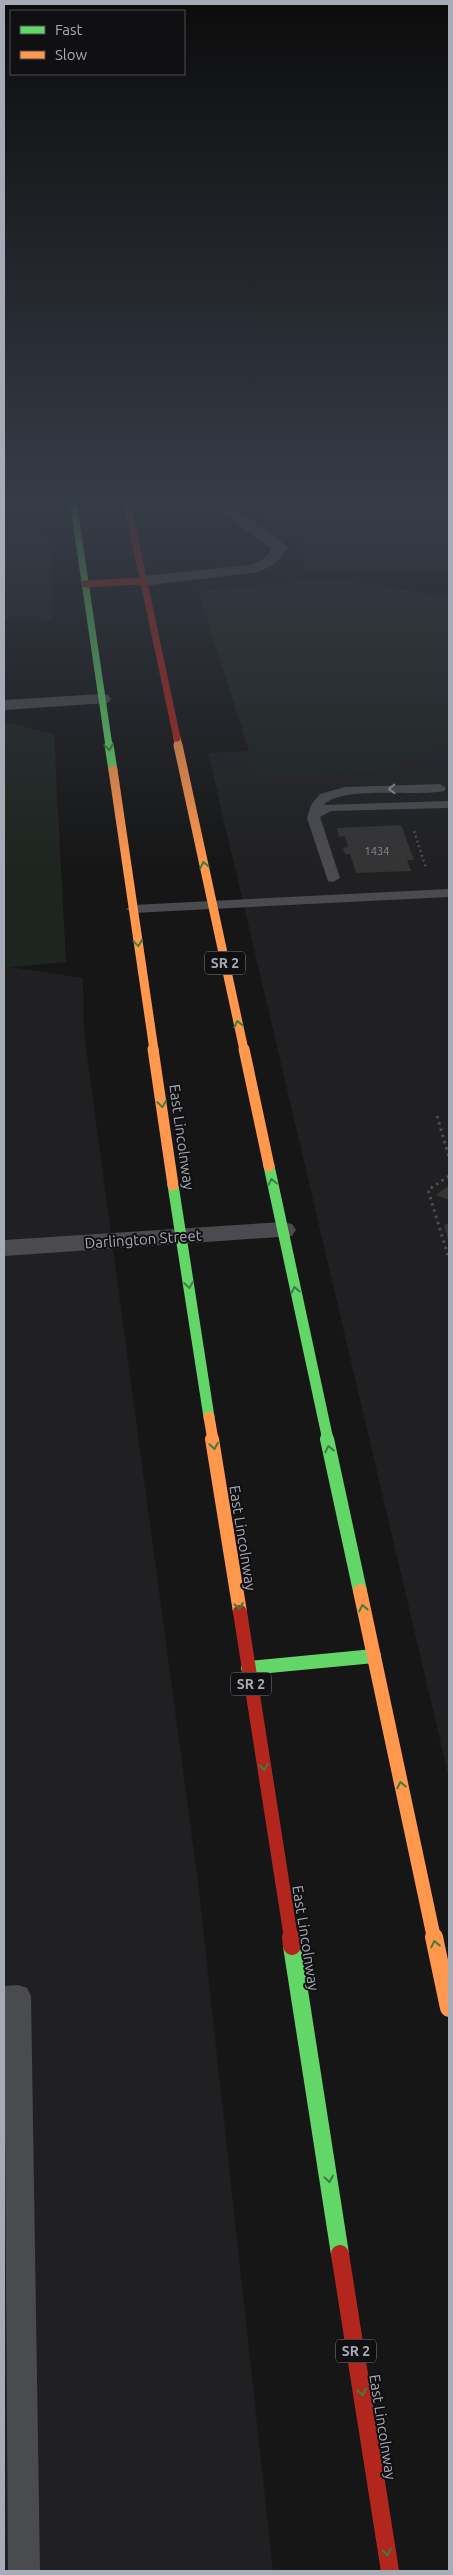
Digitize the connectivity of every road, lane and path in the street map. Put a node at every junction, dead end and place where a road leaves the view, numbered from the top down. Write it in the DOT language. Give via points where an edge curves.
graph roads {
  1 [pos="91,627"];
  2 [pos="154,627"];
  3 [pos="102,699"];
  4 [pos="4,705"];
  5 [pos="440,788"];
  6 [pos="447,804"];
  7 [pos="314,815"];
  8 [pos="412,824"];
  9 [pos="429,876"];
  10 [pos="333,878"];
  11 [pos="449,893"];
  12 [pos="212,903"];
  13 [pos="133,909"];
  14 [pos="437,1116"];
  15 [pos="449,1157"];
  16 [pos="449,1176"];
  17 [pos="282,1230"];
  18 [pos="181,1237"];
  19 [pos="4,1248"];
  20 [pos="449,1260"];
  21 [pos="374,1656"];
  22 [pos="248,1668"];
  23 [pos="4,1997"];
  24 [pos="449,2008"];
  25 [pos="24,2571"];
  26 [pos="390,2571"];
  1 -- 3 [label="main road, East Lincolnway / SR 2"];
  12 -- 2 [label="main road, SR 2, one-way"];
  3 -- 4 [label="street"];
  3 -- 13 [label="main road, East Lincolnway / SR 2, one-way"];
  5 -- 7 [label="lane, one-way" via="345,791 324,797"];
  6 -- 7 [label="lane" via="329,807"];
  7 -- 10 [label="lane"];
  8 -- 9 [label="path"];
  11 -- 12 [label="lane"];
  12 -- 13 [label="lane"];
  17 -- 12 [label="main road, SR 2, one-way"];
  13 -- 18 [label="main road, East Lincolnway / SR 2, one-way"];
  14 -- 15 [label="path"];
  16 -- 20 [label="path" via="428,1190"];
  17 -- 18 [label="street, Darlington Street"];
  21 -- 17 [label="main road, SR 2, one-way"];
  18 -- 19 [label="street, Darlington Street"];
  18 -- 22 [label="main road, East Lincolnway / SR 2, one-way"];
  21 -- 22 [label="main road"];
  24 -- 21 [label="main road, SR 2, one-way"];
  22 -- 26 [label="main road, East Lincolnway / SR 2, one-way"];
  23 -- 25 [label="lane" via="18,1996"];
}
